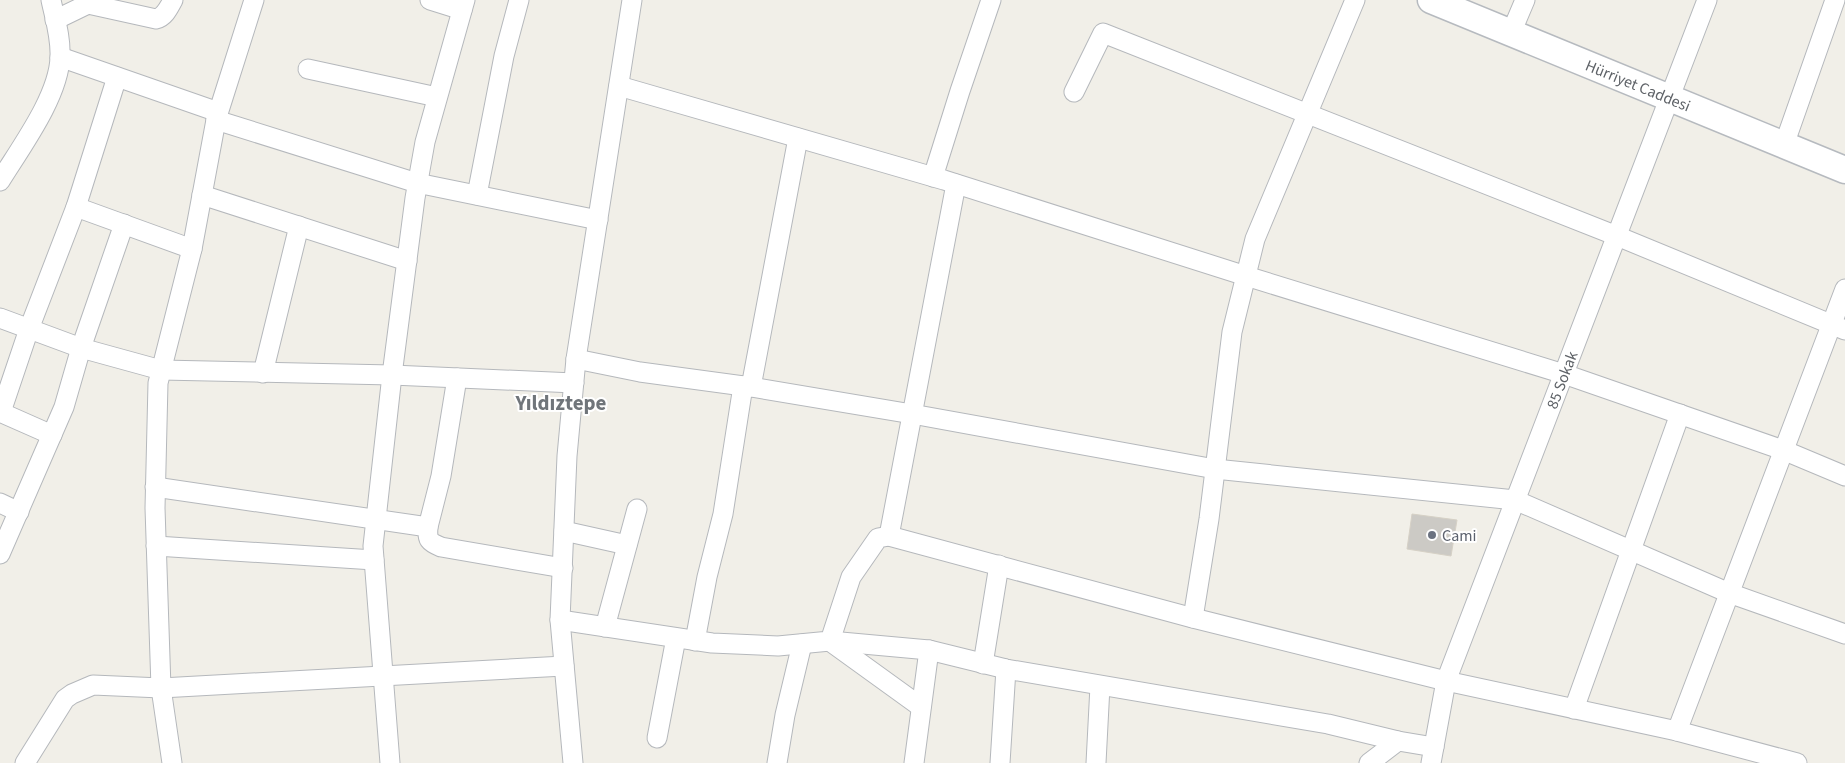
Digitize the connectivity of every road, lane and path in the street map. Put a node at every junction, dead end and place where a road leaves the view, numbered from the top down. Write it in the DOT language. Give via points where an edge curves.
graph roads {
  1 [pos="50,0"];
  2 [pos="173,0"];
  3 [pos="254,0"];
  4 [pos="430,0"];
  5 [pos="519,0"];
  6 [pos="632,0"];
  7 [pos="992,0"];
  8 [pos="1355,0"];
  9 [pos="1431,0"];
  10 [pos="1525,0"];
  11 [pos="1707,0"];
  12 [pos="1836,0"];
  13 [pos="116,4"];
  14 [pos="464,5"];
  15 [pos="55,20"];
  16 [pos="1511,33"];
  17 [pos="60,56"];
  18 [pos="308,69"];
  19 [pos="117,77"];
  20 [pos="619,86"];
  21 [pos="1074,92"];
  22 [pos="437,97"];
  23 [pos="1669,98"];
  24 [pos="1308,113"];
  25 [pos="217,116"];
  26 [pos="798,138"];
  27 [pos="1784,145"];
  28 [pos="1845,170"];
  29 [pos="933,177"];
  30 [pos="0,180"];
  31 [pos="418,183"];
  32 [pos="956,184"];
  33 [pos="202,195"];
  34 [pos="477,195"];
  35 [pos="76,207"];
  36 [pos="598,220"];
  37 [pos="124,224"];
  38 [pos="299,226"];
  39 [pos="1617,236"];
  40 [pos="192,249"];
  41 [pos="407,261"];
  42 [pos="1246,276"];
  43 [pos="1845,289"];
  44 [pos="0,318"];
  45 [pos="1838,327"];
  46 [pos="29,329"];
  47 [pos="80,348"];
  48 [pos="576,360"];
  49 [pos="162,370"];
  50 [pos="263,373"];
  51 [pos="1564,374"];
  52 [pos="392,375"];
  53 [pos="457,378"];
  54 [pos="574,383"];
  55 [pos="747,387"];
  56 [pos="0,412"];
  57 [pos="912,414"];
  58 [pos="1680,414"];
  59 [pos="52,435"];
  60 [pos="1783,450"];
  61 [pos="1215,469"];
  62 [pos="1845,476"];
  63 [pos="155,487"];
  64 [pos="1514,500"];
  65 [pos="0,503"];
  66 [pos="637,510"];
  67 [pos="19,512"];
  68 [pos="376,521"];
  69 [pos="428,527"];
  70 [pos="564,531"];
  71 [pos="889,536"];
  72 [pos="627,545"];
  73 [pos="156,546"];
  74 [pos="1631,550"];
  75 [pos="0,554"];
  76 [pos="374,560"];
  77 [pos="999,565"];
  78 [pos="562,568"];
  79 [pos="1729,593"];
  80 [pos="1192,618"];
  81 [pos="560,620"];
  82 [pos="605,627"];
  83 [pos="1845,634"];
  84 [pos="676,638"];
  85 [pos="694,641"];
  86 [pos="830,641"];
  87 [pos="802,644"];
  88 [pos="929,650"];
  89 [pos="983,664"];
  90 [pos="564,666"];
  91 [pos="1006,669"];
  92 [pos="383,675"];
  93 [pos="1446,681"];
  94 [pos="1100,686"];
  95 [pos="161,688"];
  96 [pos="921,707"];
  97 [pos="1574,709"];
  98 [pos="1677,731"];
  99 [pos="657,738"];
  100 [pos="1398,741"];
  101 [pos="1432,755"];
  102 [pos="25,763"];
  103 [pos="172,763"];
  104 [pos="390,763"];
  105 [pos="573,763"];
  106 [pos="777,763"];
  107 [pos="914,763"];
  108 [pos="1000,763"];
  109 [pos="1096,763"];
  110 [pos="1370,763"];
  111 [pos="1797,763"];
  1 -- 15 [label="street"];
  2 -- 13 [label="street" via="161,18 156,19"];
  3 -- 25 [label="street"];
  4 -- 14 [label="street"];
  5 -- 34 [label="street" via="504,56"];
  6 -- 20 [label="street"];
  7 -- 29 [label="street"];
  8 -- 24 [label="street"];
  9 -- 16 [label="street, Hürriyet Caddesi"];
  10 -- 16 [label="street"];
  11 -- 23 [label="street, 85 Sokak"];
  12 -- 27 [label="street"];
  13 -- 15 [label="street" via="83,5"];
  14 -- 22 [label="street"];
  15 -- 17 [label="street"];
  16 -- 23 [label="street, Hürriyet Caddesi"];
  17 -- 19 [label="street"];
  17 -- 30 [label="street" via="57,77 43,110"];
  18 -- 22 [label="street"];
  19 -- 25 [label="street"];
  19 -- 35 [label="street"];
  20 -- 26 [label="street"];
  20 -- 36 [label="street"];
  21 -- 24 [label="street" via="1103,33"];
  22 -- 31 [label="street" via="424,142"];
  23 -- 27 [label="street, Hürriyet Caddesi"];
  23 -- 39 [label="street, 85 Sokak"];
  24 -- 39 [label="street"];
  24 -- 42 [label="street" via="1255,239"];
  25 -- 31 [label="street"];
  25 -- 33 [label="street"];
  26 -- 29 [label="street"];
  26 -- 55 [label="street"];
  27 -- 28 [label="street, Hürriyet Caddesi"];
  29 -- 32 [label="street"];
  31 -- 34 [label="street"];
  31 -- 41 [label="street"];
  32 -- 42 [label="street"];
  32 -- 57 [label="street"];
  33 -- 38 [label="street"];
  33 -- 40 [label="street"];
  34 -- 36 [label="street"];
  35 -- 37 [label="street"];
  35 -- 46 [label="street"];
  36 -- 48 [label="street"];
  37 -- 40 [label="street"];
  37 -- 47 [label="street"];
  38 -- 41 [label="street"];
  38 -- 50 [label="street"];
  39 -- 45 [label="street"];
  39 -- 51 [label="street, 85 Sokak"];
  40 -- 49 [label="street"];
  41 -- 52 [label="street"];
  42 -- 51 [label="street"];
  42 -- 61 [label="street" via="1232,332"];
  43 -- 45 [label="street"];
  44 -- 46 [label="street"];
  45 -- 60 [label="street"];
  46 -- 47 [label="street"];
  46 -- 56 [label="street"];
  47 -- 49 [label="street"];
  47 -- 59 [label="street" via="64,407"];
  48 -- 54 [label="street"];
  48 -- 55 [label="street"];
  49 -- 50 [label="street"];
  49 -- 63 [label="street" via="158,383"];
  50 -- 52 [label="street"];
  51 -- 58 [label="street"];
  51 -- 64 [label="street, 85 Sokak"];
  52 -- 53 [label="street"];
  52 -- 68 [label="street"];
  53 -- 54 [label="street"];
  53 -- 69 [label="street"];
  54 -- 70 [label="street"];
  55 -- 57 [label="street"];
  55 -- 85 [label="street" via="724,514"];
  56 -- 59 [label="street"];
  57 -- 61 [label="street"];
  57 -- 71 [label="street"];
  58 -- 60 [label="street"];
  58 -- 74 [label="street"];
  59 -- 67 [label="street"];
  60 -- 62 [label="street"];
  60 -- 79 [label="street"];
  61 -- 64 [label="street"];
  61 -- 80 [label="street"];
  63 -- 68 [label="street"];
  63 -- 73 [label="street"];
  64 -- 74 [label="street"];
  64 -- 93 [label="street, 85 Sokak"];
  65 -- 67 [label="street"];
  66 -- 72 [label="street"];
  67 -- 75 [label="street"];
  68 -- 69 [label="street"];
  68 -- 76 [label="street"];
  69 -- 78 [label="street" via="431,543 440,547"];
  70 -- 72 [label="street"];
  70 -- 78 [label="street"];
  71 -- 77 [label="street"];
  71 -- 86 [label="street" via="878,538 851,577"];
  72 -- 82 [label="street"];
  73 -- 76 [label="street"];
  73 -- 95 [label="street"];
  74 -- 79 [label="street"];
  74 -- 97 [label="street"];
  76 -- 92 [label="street"];
  77 -- 80 [label="street"];
  77 -- 89 [label="street"];
  78 -- 81 [label="street"];
  79 -- 83 [label="street"];
  79 -- 98 [label="street"];
  80 -- 93 [label="street"];
  81 -- 82 [label="street"];
  81 -- 90 [label="street"];
  82 -- 84 [label="street"];
  84 -- 85 [label="street"];
  84 -- 99 [label="street"];
  85 -- 87 [label="street" via="778,646"];
  86 -- 87 [label="street"];
  86 -- 88 [label="street"];
  86 -- 96 [label="street"];
  87 -- 106 [label="street"];
  88 -- 89 [label="street"];
  88 -- 96 [label="street"];
  89 -- 91 [label="street"];
  90 -- 92 [label="street"];
  90 -- 105 [label="street"];
  91 -- 94 [label="street"];
  91 -- 108 [label="street"];
  92 -- 95 [label="street"];
  92 -- 104 [label="street"];
  93 -- 97 [label="street"];
  93 -- 101 [label="street, 85 Sokak"];
  94 -- 100 [label="street" via="1328,724"];
  94 -- 109 [label="street"];
  95 -- 102 [label="street" via="93,685 72,694 65,699"];
  95 -- 103 [label="street"];
  96 -- 107 [label="street"];
  97 -- 98 [label="street"];
  98 -- 111 [label="street"];
  100 -- 101 [label="street"];
  100 -- 110 [label="street"];
}
